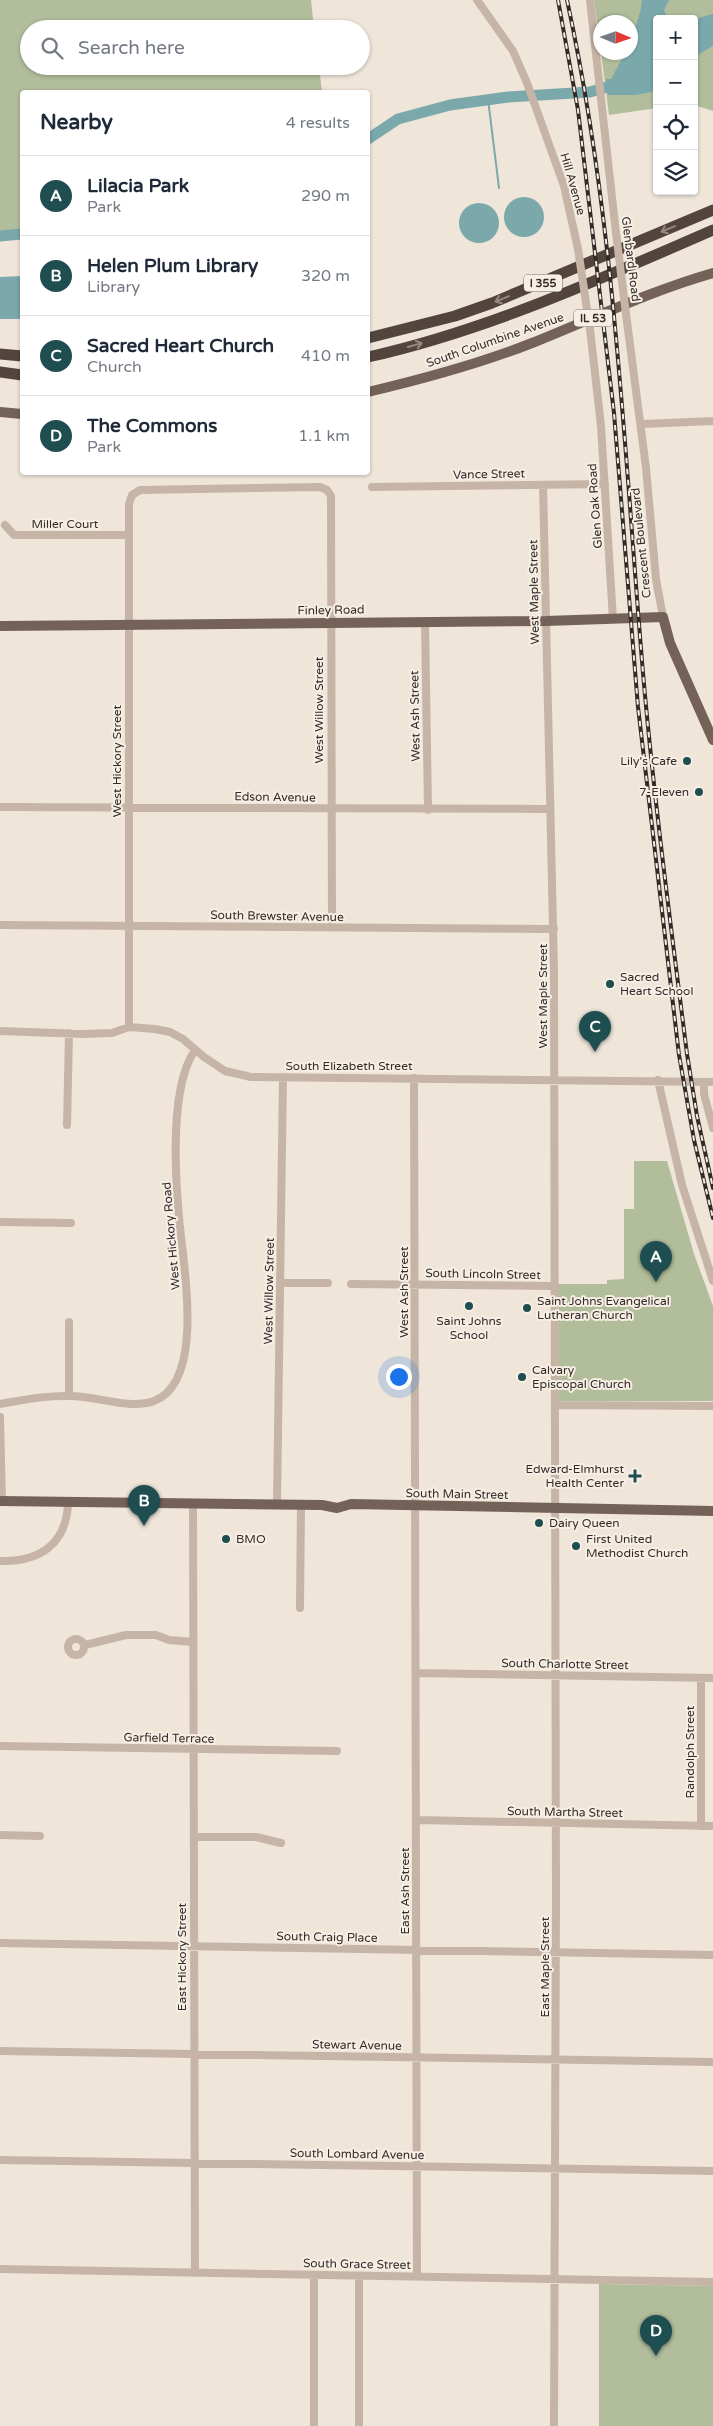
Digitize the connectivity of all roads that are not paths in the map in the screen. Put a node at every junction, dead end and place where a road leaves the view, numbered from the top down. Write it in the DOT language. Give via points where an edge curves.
graph roads {
  1 [pos="477,0"];
  2 [pos="590,0"];
  3 [pos="713,210"];
  4 [pos="713,230"];
  5 [pos="713,273"];
  6 [pos="370,337"];
  7 [pos="0,354"];
  8 [pos="370,355"];
  9 [pos="20,356"];
  10 [pos="0,372"];
  11 [pos="20,375"];
  12 [pos="597,390"];
  13 [pos="370,392"];
  14 [pos="0,412"];
  15 [pos="20,414"];
  16 [pos="713,421"];
  17 [pos="641,424"];
  18 [pos="605,484"];
  19 [pos="543,485"];
  20 [pos="372,487"];
  21 [pos="132,495"];
  22 [pos="5,525"];
  23 [pos="129,535"];
  24 [pos="663,617"];
  25 [pos="613,620"];
  26 [pos="425,621"];
  27 [pos="546,621"];
  28 [pos="330,622"];
  29 [pos="129,625"];
  30 [pos="0,626"];
  31 [pos="713,740"];
  32 [pos="0,807"];
  33 [pos="128,808"];
  34 [pos="550,809"];
  35 [pos="331,810"];
  36 [pos="428,810"];
  37 [pos="0,925"];
  38 [pos="129,926"];
  39 [pos="332,928"];
  40 [pos="554,929"];
  41 [pos="129,1028"];
  42 [pos="0,1031"];
  43 [pos="69,1034"];
  44 [pos="195,1050"];
  45 [pos="283,1077"];
  46 [pos="414,1078"];
  47 [pos="554,1079"];
  48 [pos="658,1080"];
  49 [pos="704,1082"];
  50 [pos="713,1082"];
  51 [pos="67,1124"];
  52 [pos="713,1128"];
  53 [pos="0,1222"];
  54 [pos="71,1223"];
  55 [pos="713,1280"];
  56 [pos="281,1282"];
  57 [pos="328,1283"];
  58 [pos="351,1284"];
  59 [pos="415,1284"];
  60 [pos="554,1286"];
  61 [pos="69,1322"];
  62 [pos="69,1396"];
  63 [pos="0,1404"];
  64 [pos="555,1405"];
  65 [pos="713,1406"];
  66 [pos="0,1417"];
  67 [pos="1,1501"];
  68 [pos="68,1502"];
  69 [pos="193,1504"];
  70 [pos="277,1504"];
  71 [pos="301,1505"];
  72 [pos="415,1506"];
  73 [pos="555,1508"];
  74 [pos="713,1511"];
  75 [pos="0,1561"];
  76 [pos="300,1608"];
  77 [pos="193,1642"];
  78 [pos="85,1645"];
  79 [pos="416,1673"];
  80 [pos="556,1675"];
  81 [pos="702,1678"];
  82 [pos="713,1678"];
  83 [pos="0,1746"];
  84 [pos="193,1750"];
  85 [pos="338,1751"];
  86 [pos="417,1820"];
  87 [pos="555,1824"];
  88 [pos="701,1826"];
  89 [pos="713,1826"];
  90 [pos="0,1835"];
  91 [pos="40,1836"];
  92 [pos="194,1837"];
  93 [pos="281,1844"];
  94 [pos="0,1943"];
  95 [pos="193,1946"];
  96 [pos="416,1950"];
  97 [pos="556,1952"];
  98 [pos="713,1954"];
  99 [pos="0,2051"];
  100 [pos="194,2054"];
  101 [pos="416,2058"];
  102 [pos="556,2060"];
  103 [pos="713,2062"];
  104 [pos="0,2160"];
  105 [pos="194,2162"];
  106 [pos="416,2166"];
  107 [pos="556,2168"];
  108 [pos="713,2171"];
  109 [pos="0,2269"];
  110 [pos="195,2273"];
  111 [pos="314,2275"];
  112 [pos="359,2276"];
  113 [pos="417,2276"];
  114 [pos="556,2280"];
  115 [pos="713,2282"];
  116 [pos="314,2426"];
  117 [pos="359,2426"];
  118 [pos="554,2426"];
  1 -- 12 [label="street, Hill Avenue, bridge" via="514,51 564,186 578,248"];
  2 -- 17 [label="street, Glenbard Road, bridge"];
  3 -- 6 [label="highway, I 355, one-way" via="492,303"];
  8 -- 4 [label="highway, I 355, one-way" via="498,320"];
  5 -- 13 [label="main road, South Columbine Avenue / IL 53" via="645,295 530,344 434,376"];
  7 -- 9 [label="highway"];
  10 -- 11 [label="highway"];
  12 -- 18 [label="street, Glen Oak Road"];
  14 -- 15 [label="main road"];
  16 -- 17 [label="street"];
  17 -- 24 [label="street, Crescent Boulevard" via="656,579"];
  18 -- 19 [label="street, Vance Street"];
  18 -- 25 [label="street, Glen Oak Road"];
  19 -- 20 [label="street, Vance Street"];
  19 -- 27 [label="street, West Maple Street"];
  21 -- 23 [label="street, West Hickory Street"];
  21 -- 28 [label="street, West Willow Street" via="145,489 320,487 329,492 332,504"];
  22 -- 23 [label="street, Miller Court" via="14,535"];
  23 -- 29 [label="street, West Hickory Street"];
  24 -- 25 [label="main road, Finley Road"];
  24 -- 31 [label="main road, Crescent Boulevard" via="670,643"];
  25 -- 27 [label="main road, Finley Road"];
  26 -- 27 [label="main road, Finley Road"];
  26 -- 28 [label="main road, Finley Road"];
  26 -- 36 [label="street, West Ash Street"];
  27 -- 34 [label="street, West Maple Street"];
  28 -- 29 [label="main road, Finley Road"];
  28 -- 35 [label="street, West Willow Street"];
  29 -- 30 [label="main road, Finley Road"];
  29 -- 33 [label="street, West Hickory Street"];
  32 -- 33 [label="street, Edson Avenue"];
  33 -- 35 [label="street, Edson Avenue"];
  33 -- 38 [label="street, West Hickory Street"];
  34 -- 36 [label="street, Edson Avenue"];
  34 -- 40 [label="street, West Maple Street"];
  35 -- 36 [label="street, Edson Avenue"];
  35 -- 39 [label="street, West Willow Street"];
  37 -- 38 [label="street, South Brewster Avenue"];
  38 -- 39 [label="street, South Brewster Avenue"];
  38 -- 41 [label="street, West Hickory Street"];
  39 -- 40 [label="street, South Brewster Avenue"];
  40 -- 47 [label="street, West Maple Street"];
  41 -- 43 [label="street, South Elizabeth Street"];
  41 -- 44 [label="street, South Elizabeth Street" via="170,1032"];
  42 -- 43 [label="street, South Elizabeth Street"];
  43 -- 51 [label="street"];
  44 -- 45 [label="street, South Elizabeth Street" via="225,1071 238,1075"];
  44 -- 62 [label="street, West Hickory Road" via="185,1070 179,1110 177,1190 188,1305 181,1370 170,1391 146,1403"];
  45 -- 46 [label="street, South Elizabeth Street"];
  45 -- 56 [label="street, West Willow Street"];
  46 -- 47 [label="street, South Elizabeth Street"];
  46 -- 59 [label="street, West Ash Street"];
  47 -- 48 [label="street, South Elizabeth Street"];
  47 -- 60 [label="street, West Maple Street"];
  48 -- 49 [label="street, South Elizabeth Street"];
  48 -- 55 [label="street" via="682,1185"];
  49 -- 50 [label="street, South Elizabeth Street"];
  49 -- 52 [label="street"];
  53 -- 54 [label="street"];
  56 -- 57 [label="street"];
  56 -- 70 [label="street, West Willow Street"];
  58 -- 59 [label="street, South Lincoln Street"];
  59 -- 60 [label="street, South Lincoln Street"];
  59 -- 72 [label="street, West Ash Street"];
  60 -- 64 [label="street, West Maple Street"];
  61 -- 62 [label="street"];
  62 -- 63 [label="street"];
  64 -- 65 [label="street"];
  64 -- 73 [label="street, West Maple Street"];
  66 -- 67 [label="street"];
  67 -- 68 [label="main road, South Main Street"];
  68 -- 69 [label="main road, South Main Street"];
  68 -- 75 [label="street" via="65,1525 47,1549 22,1561"];
  69 -- 70 [label="main road, South Main Street"];
  69 -- 77 [label="street, East Hickory Street"];
  70 -- 71 [label="main road, South Main Street"];
  71 -- 72 [label="main road, South Main Street" via="337,1508 351,1504"];
  71 -- 76 [label="street"];
  72 -- 73 [label="main road, South Main Street"];
  72 -- 79 [label="street, East Ash Street"];
  73 -- 74 [label="main road, South Main Street"];
  73 -- 80 [label="street, East Maple Street"];
  77 -- 78 [label="street" via="156,1635 126,1635"];
  77 -- 84 [label="street, East Hickory Street"];
  79 -- 80 [label="street, South Charlotte Street"];
  79 -- 86 [label="street, East Ash Street"];
  80 -- 81 [label="street, South Charlotte Street"];
  80 -- 87 [label="street, East Maple Street"];
  81 -- 82 [label="street, South Charlotte Street"];
  81 -- 88 [label="street, Randolph Street"];
  83 -- 84 [label="street, Garfield Terrace"];
  84 -- 85 [label="street, Garfield Terrace"];
  84 -- 92 [label="street, East Hickory Street"];
  86 -- 87 [label="street, South Martha Street"];
  86 -- 96 [label="street, East Ash Street"];
  87 -- 88 [label="street, South Martha Street"];
  87 -- 97 [label="street, East Maple Street"];
  88 -- 89 [label="street, South Martha Street"];
  90 -- 91 [label="street"];
  92 -- 93 [label="street" via="256,1837"];
  92 -- 95 [label="street, East Hickory Street"];
  94 -- 95 [label="street, South Craig Place"];
  95 -- 96 [label="street, South Craig Place"];
  95 -- 100 [label="street, East Hickory Street"];
  96 -- 97 [label="street, South Craig Place"];
  96 -- 101 [label="street, East Ash Street"];
  97 -- 98 [label="street, South Craig Place"];
  97 -- 102 [label="street, East Maple Street"];
  99 -- 100 [label="street, Stewart Avenue"];
  100 -- 101 [label="street, Stewart Avenue"];
  100 -- 105 [label="street, East Hickory Street"];
  101 -- 102 [label="street, Stewart Avenue"];
  101 -- 106 [label="street, East Ash Street"];
  102 -- 103 [label="street, Stewart Avenue"];
  102 -- 107 [label="street, East Maple Street"];
  104 -- 105 [label="street, South Lombard Avenue"];
  105 -- 106 [label="street, South Lombard Avenue"];
  105 -- 110 [label="street, East Hickory Street"];
  106 -- 107 [label="street, South Lombard Avenue"];
  106 -- 113 [label="street, East Ash Street"];
  107 -- 108 [label="street, South Lombard Avenue"];
  107 -- 114 [label="street, East Maple Street"];
  109 -- 110 [label="street, South Grace Street"];
  110 -- 111 [label="street, South Grace Street"];
  111 -- 112 [label="street, South Grace Street"];
  111 -- 116 [label="street"];
  112 -- 113 [label="street, South Grace Street"];
  112 -- 117 [label="street"];
  113 -- 114 [label="street, South Grace Street"];
  114 -- 115 [label="street, South Grace Street"];
  114 -- 118 [label="street, East Maple Street"];
}
